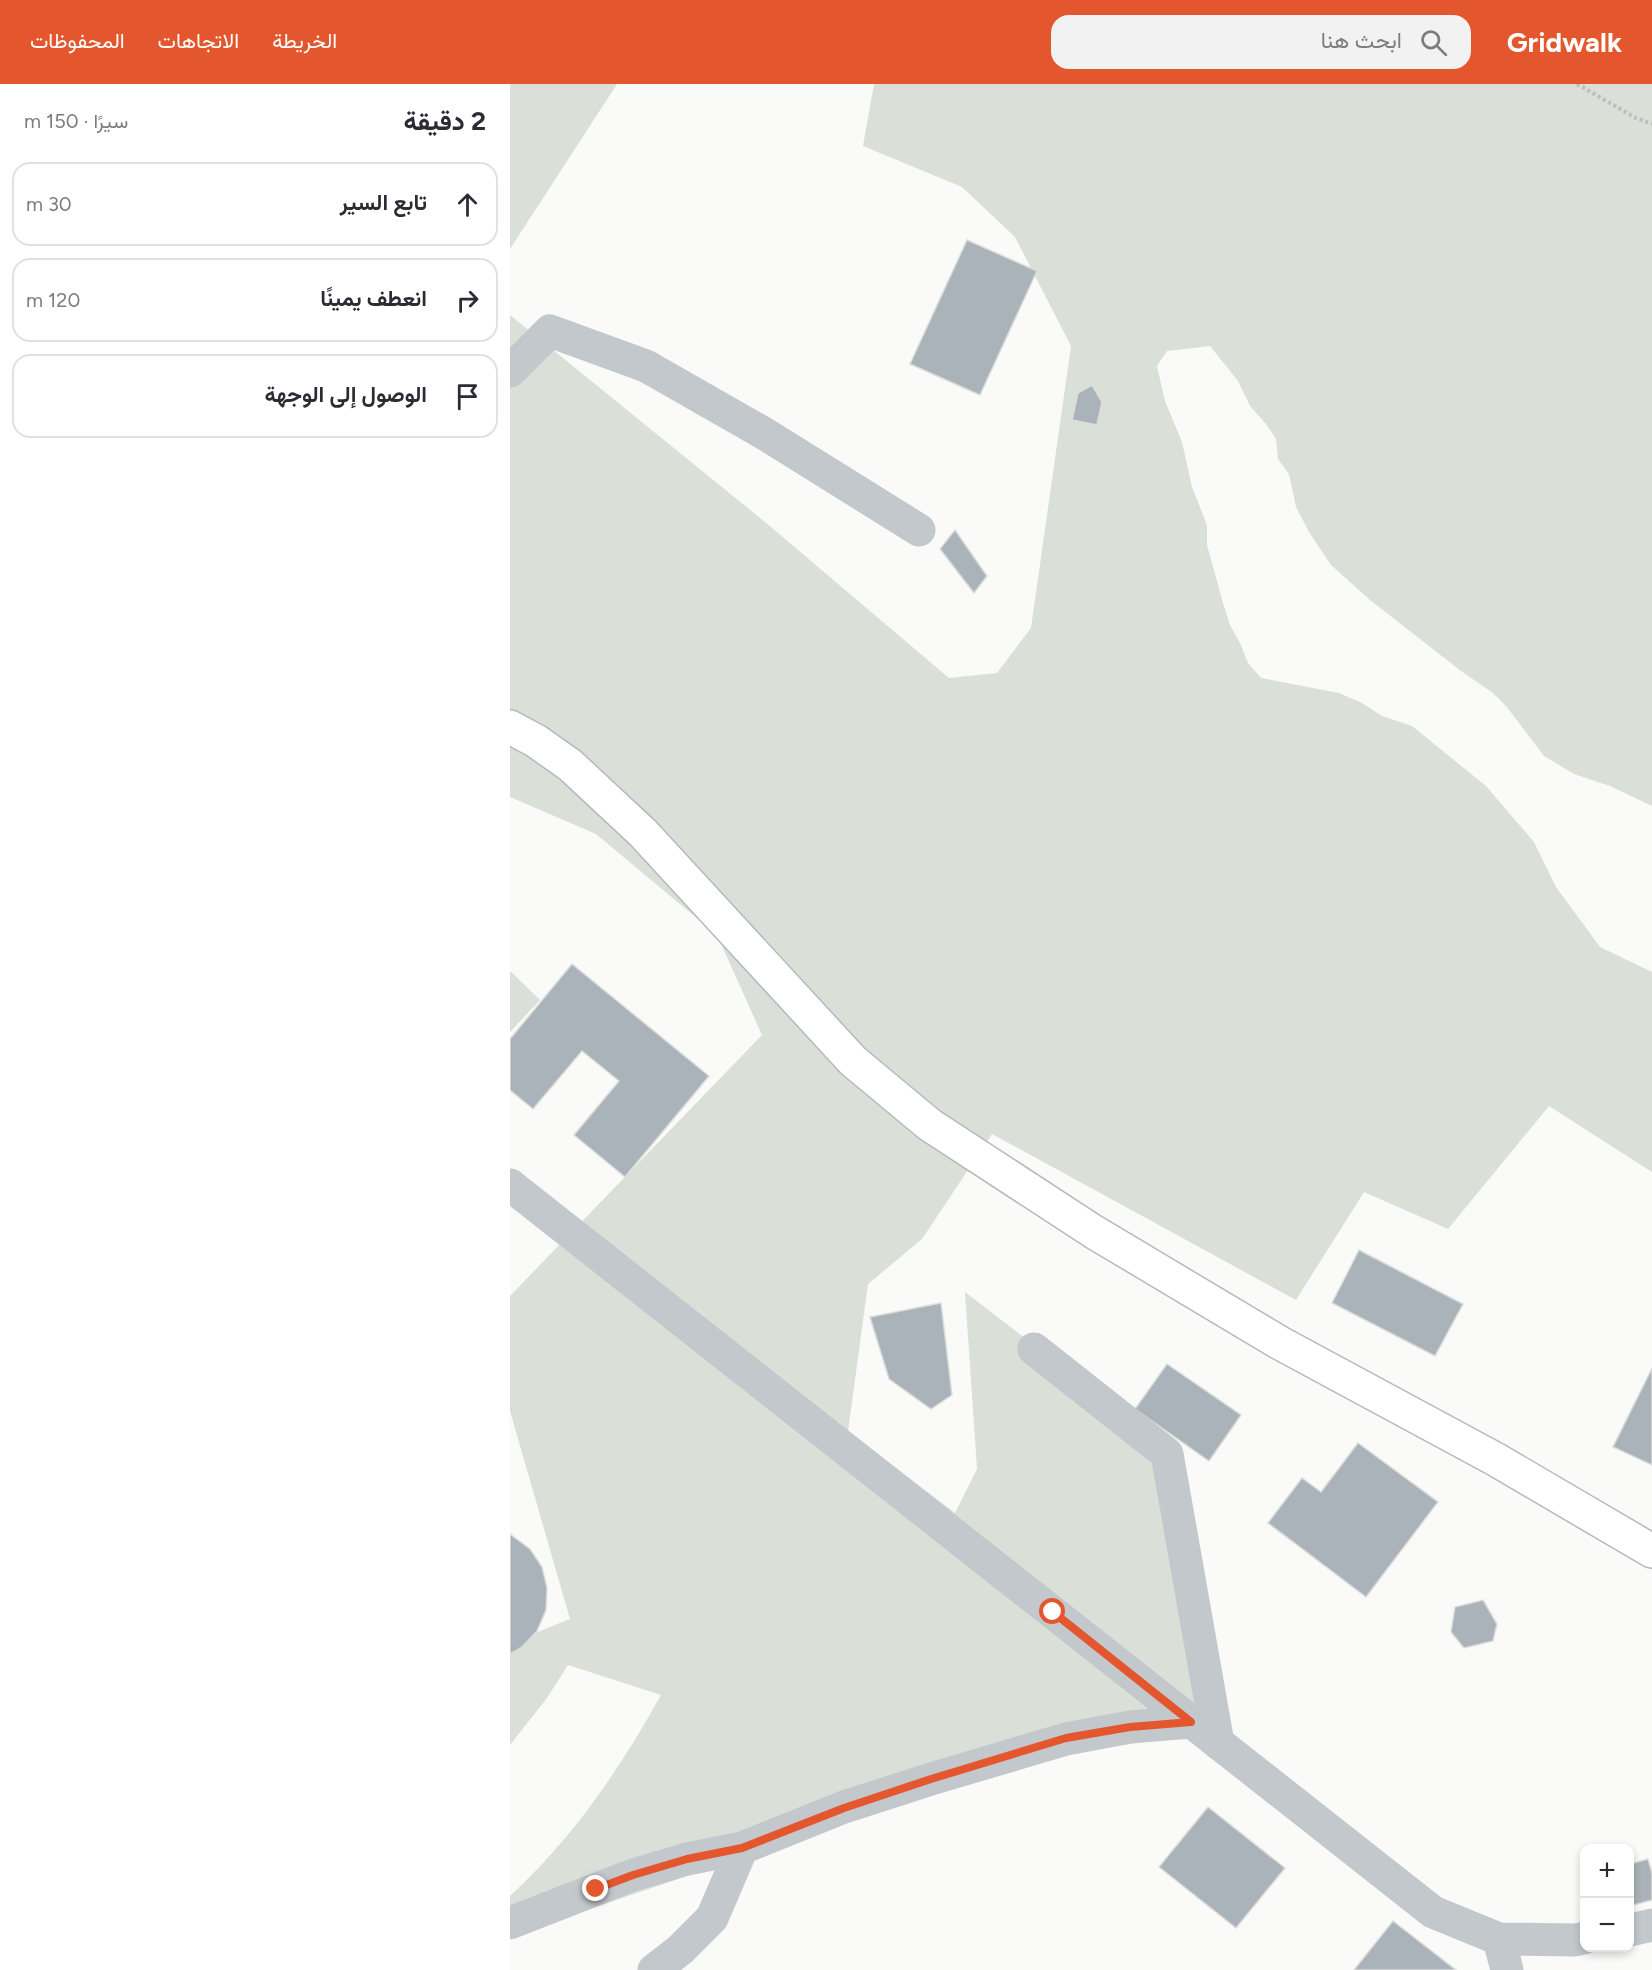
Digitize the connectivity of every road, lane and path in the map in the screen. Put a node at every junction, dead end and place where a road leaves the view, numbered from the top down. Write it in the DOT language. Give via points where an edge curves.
graph roads {
  1 [pos="1578,84"];
  2 [pos="1652,124"];
  3 [pos="510,371"];
  4 [pos="919,530"];
  5 [pos="510,727"];
  6 [pos="510,1185"];
  7 [pos="1034,1349"];
  8 [pos="1652,1551"];
  9 [pos="1191,1722"];
  10 [pos="1218,1743"];
  11 [pos="742,1848"];
  12 [pos="510,1923"];
  13 [pos="1652,1924"];
  14 [pos="1634,1929"];
  15 [pos="1580,1939"];
  16 [pos="1503,1954"];
  17 [pos="654,1970"];
  1 -- 2 [label="path"];
  3 -- 4 [label="street" via="550,331 646,366"];
  5 -- 8 [label="street" via="570,765 643,833 853,1061 930,1125 1094,1233 1280,1343 1495,1459"];
  6 -- 9 [label="street"];
  7 -- 10 [label="street" via="1167,1454"];
  9 -- 10 [label="street"];
  9 -- 11 [label="street" via="1066,1738 855,1804"];
  10 -- 16 [label="street" via="1433,1912"];
  11 -- 12 [label="street" via="633,1875"];
  11 -- 17 [label="street" via="711,1918"];
  13 -- 14 [label="street"];
  15 -- 16 [label="street"];
}
